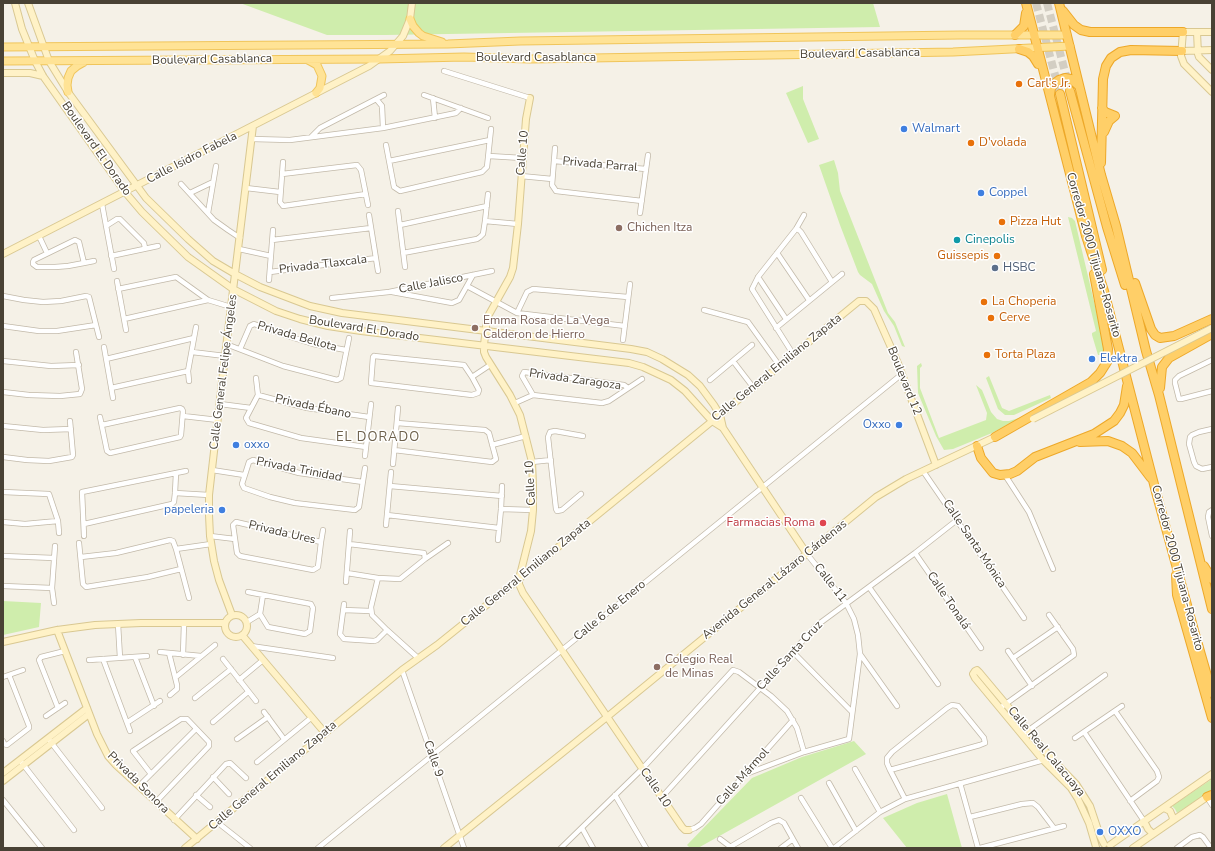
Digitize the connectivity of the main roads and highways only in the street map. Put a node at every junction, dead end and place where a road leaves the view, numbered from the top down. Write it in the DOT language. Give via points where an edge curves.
graph roads {
  1 [pos="15,3"];
  2 [pos="28,3"];
  3 [pos="412,3"];
  4 [pos="1026,4"];
  5 [pos="1060,6"];
  6 [pos="410,19"];
  7 [pos="1183,32"];
  8 [pos="1197,32"];
  9 [pos="1212,32"];
  10 [pos="1015,35"];
  11 [pos="1067,35"];
  12 [pos="1033,36"];
  13 [pos="398,44"];
  14 [pos="448,44"];
  15 [pos="29,46"];
  16 [pos="1070,46"];
  17 [pos="3,47"];
  18 [pos="44,47"];
  19 [pos="1037,48"];
  20 [pos="1019,49"];
  21 [pos="1212,50"];
  22 [pos="1182,51"];
  23 [pos="1197,51"];
  24 [pos="306,59"];
  25 [pos="380,59"];
  26 [pos="34,61"];
  27 [pos="49,61"];
  28 [pos="90,61"];
  29 [pos="3,62"];
  30 [pos="1212,70"];
  31 [pos="3,73"];
  32 [pos="1044,74"];
  33 [pos="43,76"];
  34 [pos="1080,87"];
  35 [pos="1070,91"];
  36 [pos="68,92"];
  37 [pos="1212,92"];
  38 [pos="316,93"];
  39 [pos="1060,94"];
  40 [pos="1050,95"];
  41 [pos="530,98"];
  42 [pos="1102,108"];
  43 [pos="253,126"];
  44 [pos="1102,138"];
  45 [pos="1101,175"];
  46 [pos="136,186"];
  47 [pos="125,192"];
  48 [pos="1116,226"];
  49 [pos="1086,236"];
  50 [pos="3,254"];
  51 [pos="235,274"];
  52 [pos="233,289"];
  53 [pos="866,301"];
  54 [pos="1212,319"];
  55 [pos="1212,328"];
  56 [pos="485,330"];
  57 [pos="1212,334"];
  58 [pos="484,345"];
  59 [pos="1120,351"];
  60 [pos="1146,351"];
  61 [pos="1127,379"];
  62 [pos="1159,395"];
  63 [pos="720,414"];
  64 [pos="712,421"];
  65 [pos="723,428"];
  66 [pos="995,438"];
  67 [pos="1075,442"];
  68 [pos="976,446"];
  69 [pos="936,465"];
  70 [pos="1154,483"];
  71 [pos="807,554"];
  72 [pos="1201,561"];
  73 [pos="1177,568"];
  74 [pos="1212,578"];
  75 [pos="519,579"];
  76 [pos="1212,609"];
  77 [pos="232,615"];
  78 [pos="225,624"];
  79 [pos="57,630"];
  80 [pos="242,636"];
  81 [pos="3,642"];
  82 [pos="1212,693"];
  83 [pos="88,711"];
  84 [pos="607,717"];
  85 [pos="1212,718"];
  86 [pos="325,732"];
  87 [pos="22,763"];
  88 [pos="3,773"];
  89 [pos="1212,774"];
  90 [pos="3,782"];
  91 [pos="1209,796"];
  92 [pos="1164,808"];
  93 [pos="1144,821"];
  94 [pos="1172,821"];
  95 [pos="689,830"];
  96 [pos="1154,834"];
  97 [pos="197,839"];
  98 [pos="1110,845"];
  99 [pos="1096,847"];
  100 [pos="185,848"];
  101 [pos="444,848"];
  102 [pos="1133,848"];
  1 -- 15 [label="main road, Boulevard El Dorado"];
  2 -- 18 [label="main road, Boulevard El Dorado"];
  3 -- 6 [label="main road"];
  4 -- 10 [label="highway" via="1024,26"];
  4 -- 12 [label="highway, Corredor 2000 Tijuana-Rosarito"];
  5 -- 7 [label="highway" via="1074,25 1090,32"];
  5 -- 11 [label="highway, Corredor 2000 Tijuana-Rosarito"];
  6 -- 13 [label="main road"];
  6 -- 14 [label="main road" via="423,36"];
  7 -- 8 [label="main road"];
  7 -- 22 [label="main road"];
  8 -- 9 [label="main road"];
  8 -- 23 [label="main road"];
  10 -- 12 [label="main road, Boulevard Casablanca"];
  10 -- 14 [label="main road, Boulevard Casablanca"];
  11 -- 12 [label="main road, Boulevard Casablanca"];
  11 -- 16 [label="highway, Corredor 2000 Tijuana-Rosarito"];
  12 -- 19 [label="highway, Corredor 2000 Tijuana-Rosarito"];
  13 -- 14 [label="main road, Boulevard Casablanca"];
  13 -- 18 [label="main road, Boulevard Casablanca"];
  13 -- 25 [label="main road, Calle Isidro Fabela"];
  15 -- 17 [label="main road, Boulevard Casablanca"];
  15 -- 18 [label="main road, Boulevard Casablanca"];
  15 -- 26 [label="main road, Boulevard El Dorado"];
  16 -- 19 [label="main road, Boulevard Casablanca"];
  16 -- 34 [label="highway, Corredor 2000 Tijuana-Rosarito"];
  18 -- 27 [label="main road, Boulevard El Dorado"];
  19 -- 20 [label="main road, Boulevard Casablanca"];
  19 -- 32 [label="highway, Corredor 2000 Tijuana-Rosarito"];
  20 -- 25 [label="main road, Boulevard Casablanca" via="538,59"];
  20 -- 32 [label="highway" via="1033,56"];
  21 -- 23 [label="main road"];
  22 -- 23 [label="main road"];
  22 -- 37 [label="main road" via="1184,64"];
  22 -- 42 [label="highway" via="1131,50 1120,52 1111,58 1103,79"];
  23 -- 30 [label="main road" via="1199,57"];
  24 -- 25 [label="main road, Boulevard Casablanca"];
  24 -- 28 [label="main road, Boulevard Casablanca"];
  24 -- 38 [label="main road" via="317,65 322,76 320,88"];
  25 -- 38 [label="main road, Calle Isidro Fabela"];
  26 -- 27 [label="main road, Boulevard Casablanca"];
  26 -- 29 [label="main road, Boulevard Casablanca"];
  26 -- 33 [label="main road, Boulevard El Dorado"];
  27 -- 28 [label="main road, Boulevard Casablanca"];
  27 -- 36 [label="main road, Boulevard El Dorado"];
  28 -- 36 [label="main road" via="76,66 72,71 68,78"];
  31 -- 33 [label="main road" via="30,72"];
  32 -- 40 [label="highway, Corredor 2000 Tijuana-Rosarito"];
  33 -- 47 [label="main road, Boulevard El Dorado"];
  34 -- 40 [label="highway" via="1071,79 1065,78 1055,83"];
  34 -- 45 [label="highway, Corredor 2000 Tijuana-Rosarito"];
  35 -- 60 [label="highway" via="1107,227"];
  36 -- 46 [label="main road, Boulevard El Dorado"];
  38 -- 43 [label="main road, Calle Isidro Fabela"];
  39 -- 59 [label="highway"];
  40 -- 49 [label="highway, Corredor 2000 Tijuana-Rosarito"];
  41 -- 56 [label="main road, Calle 10" via="513,268 487,318"];
  42 -- 44 [label="highway"];
  42 -- 44 [label="highway" via="1115,116 1108,121"];
  43 -- 46 [label="main road, Calle Isidro Fabela"];
  43 -- 51 [label="main road, Calle General Felipe Ángeles"];
  44 -- 45 [label="highway"];
  45 -- 48 [label="highway, Corredor 2000 Tijuana-Rosarito"];
  46 -- 47 [label="main road, Calle Isidro Fabela"];
  46 -- 51 [label="main road, Boulevard El Dorado" via="188,239 213,261"];
  47 -- 50 [label="main road, Calle Isidro Fabela"];
  47 -- 52 [label="main road, Boulevard El Dorado" via="188,257"];
  48 -- 54 [label="highway" via="1147,319 1155,335 1160,338 1174,336"];
  48 -- 60 [label="highway, Corredor 2000 Tijuana-Rosarito"];
  49 -- 59 [label="highway, Corredor 2000 Tijuana-Rosarito"];
  49 -- 66 [label="highway" via="1107,339 1107,362 1091,382"];
  51 -- 52 [label="main road, Calle General Felipe Ángeles"];
  51 -- 56 [label="main road, Boulevard El Dorado" via="282,296 336,312"];
  52 -- 58 [label="main road, Boulevard El Dorado" via="276,311 314,322 361,331"];
  52 -- 77 [label="main road, Calle General Felipe Ángeles" via="209,496 211,544 219,580"];
  53 -- 63 [label="main road, Calle General Emiliano Zapata" via="855,304"];
  53 -- 69 [label="main road, Boulevard 12" via="874,309 902,374"];
  55 -- 66 [label="main road, Avenida General Lázaro Cárdenas, bridge"];
  56 -- 58 [label="main road, Calle 10"];
  56 -- 63 [label="main road, Boulevard El Dorado" via="647,352 688,375 700,386"];
  57 -- 62 [label="highway" via="1173,354 1165,361 1160,372"];
  58 -- 64 [label="main road, Boulevard El Dorado" via="629,363 643,367 658,373 685,391"];
  58 -- 75 [label="main road, Calle 10" via="484,352 490,365 515,403 532,462 531,531"];
  59 -- 61 [label="highway, Corredor 2000 Tijuana-Rosarito"];
  60 -- 62 [label="highway, Corredor 2000 Tijuana-Rosarito"];
  61 -- 67 [label="highway" via="1124,405 1114,421"];
  61 -- 70 [label="highway, Corredor 2000 Tijuana-Rosarito"];
  62 -- 72 [label="highway, Corredor 2000 Tijuana-Rosarito"];
  63 -- 64 [label="main road, Calle General Emiliano Zapata"];
  63 -- 65 [label="main road, Calle 11"];
  64 -- 65 [label="main road, Calle 11"];
  64 -- 75 [label="main road, Calle General Emiliano Zapata"];
  65 -- 71 [label="main road, Calle 11"];
  66 -- 68 [label="main road, Avenida General Lázaro Cárdenas"];
  67 -- 68 [label="highway" via="1042,453 1017,471 1005,475 993,473 981,458"];
  67 -- 70 [label="highway" via="1108,441 1122,446 1132,453"];
  68 -- 69 [label="main road, Avenida General Lázaro Cárdenas"];
  69 -- 71 [label="main road, Avenida General Lázaro Cárdenas" via="876,497"];
  70 -- 73 [label="highway, Corredor 2000 Tijuana-Rosarito"];
  71 -- 84 [label="main road, Avenida General Lázaro Cárdenas"];
  72 -- 74 [label="highway"];
  72 -- 76 [label="highway, Corredor 2000 Tijuana-Rosarito"];
  73 -- 82 [label="highway, Corredor 2000 Tijuana-Rosarito"];
  73 -- 85 [label="highway" via="1177,595"];
  75 -- 84 [label="main road, Calle 10" via="523,593"];
  75 -- 86 [label="main road, Calle General Emiliano Zapata"];
  77 -- 78 [label="main road"];
  77 -- 80 [label="main road" via="239,615 247,622 247,630"];
  78 -- 79 [label="main road" via="118,624"];
  78 -- 80 [label="main road" via="226,631 231,636"];
  79 -- 81 [label="main road"];
  79 -- 83 [label="main road, Privada Sonora"];
  80 -- 86 [label="main road"];
  83 -- 87 [label="main road"];
  83 -- 97 [label="main road, Privada Sonora" via="108,756"];
  84 -- 95 [label="main road, Calle 10" via="682,827"];
  84 -- 101 [label="main road, Avenida General Lázaro Cárdenas"];
  86 -- 97 [label="main road, Calle General Emiliano Zapata"];
  87 -- 88 [label="main road"];
  87 -- 90 [label="main road"];
  89 -- 92 [label="main road"];
  91 -- 94 [label="main road"];
  92 -- 93 [label="main road"];
  92 -- 94 [label="main road" via="1170,811"];
  93 -- 96 [label="main road"];
  93 -- 98 [label="main road"];
  94 -- 96 [label="main road"];
  96 -- 102 [label="main road"];
  97 -- 100 [label="main road, Calle General Emiliano Zapata"];
  98 -- 99 [label="main road"];
  98 -- 99 [label="main road, Calle Real Calacuaya" via="1100,836 1090,806 1076,784 979,672 973,673 1043,760 1071,788 1089,823"];
}
